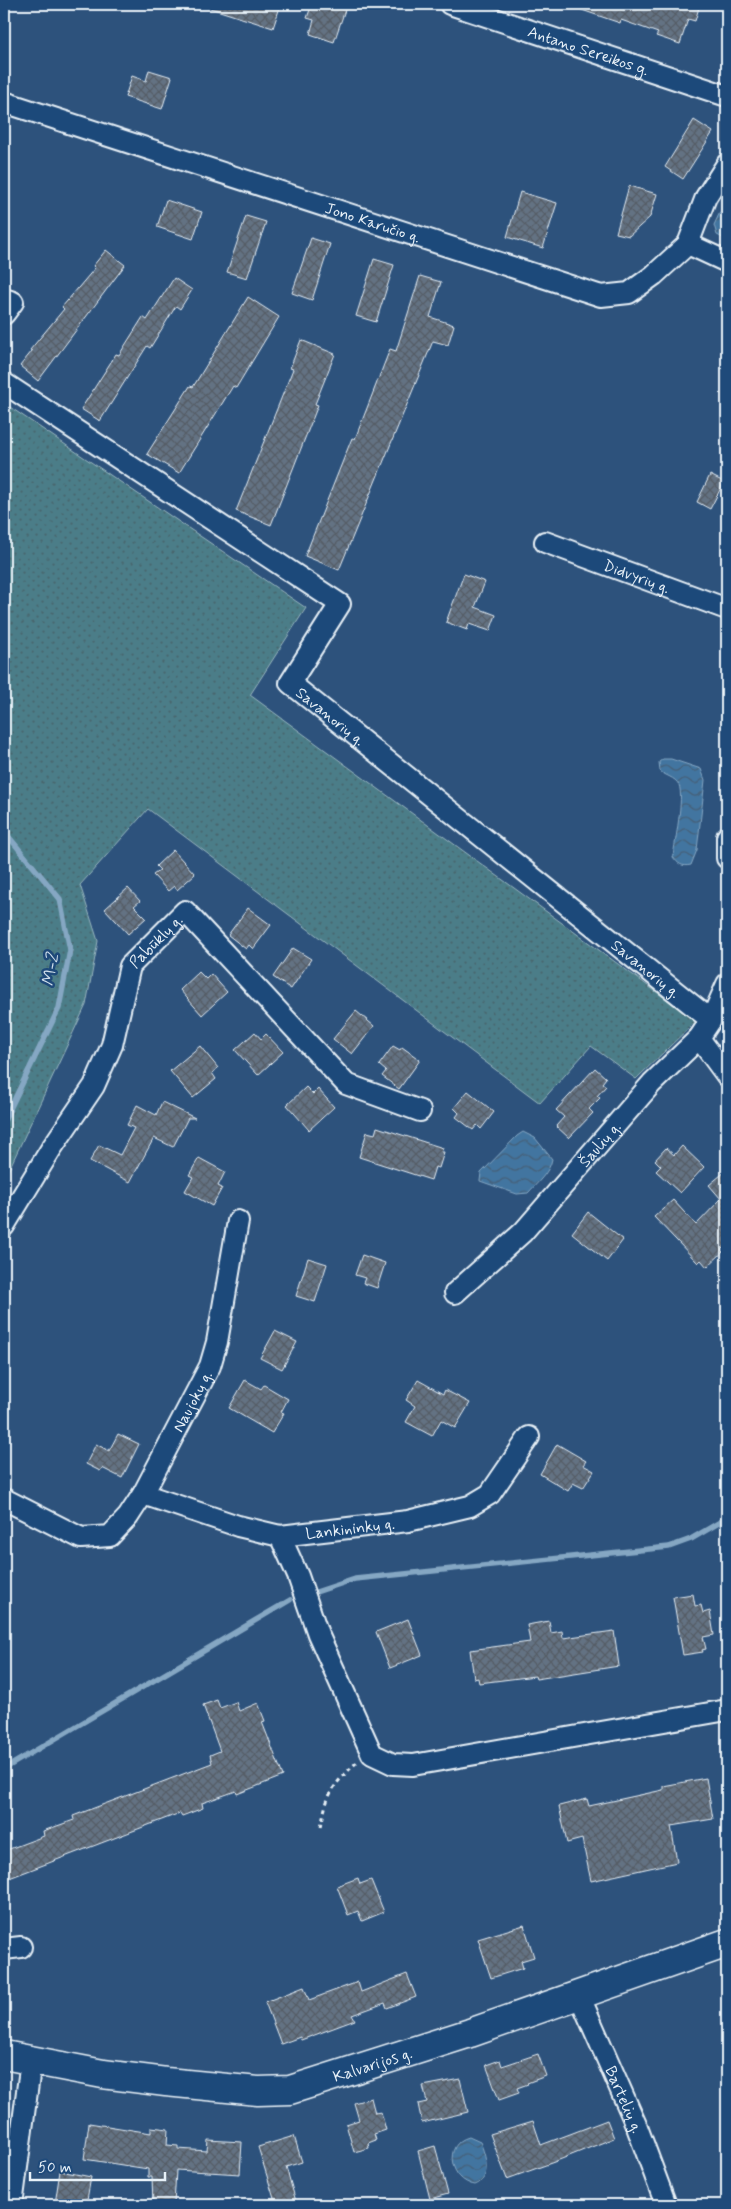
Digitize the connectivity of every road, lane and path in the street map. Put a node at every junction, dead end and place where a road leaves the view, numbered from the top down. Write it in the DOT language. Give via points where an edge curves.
graph roads {
  1 [pos="450,4"];
  2 [pos="727,96"];
  3 [pos="4,102"];
  4 [pos="727,164"];
  5 [pos="688,244"];
  6 [pos="727,262"];
  7 [pos="4,383"];
  8 [pos="545,542"];
  9 [pos="727,609"];
  10 [pos="727,837"];
  11 [pos="727,858"];
  12 [pos="727,984"];
  13 [pos="711,1020"];
  14 [pos="699,1038"];
  15 [pos="727,1076"];
  16 [pos="420,1111"];
  17 [pos="238,1221"];
  18 [pos="4,1226"];
  19 [pos="455,1293"];
  20 [pos="529,1437"];
  21 [pos="143,1494"];
  22 [pos="4,1499"];
  23 [pos="280,1536"];
  24 [pos="727,1710"];
  25 [pos="372,1754"];
  26 [pos="321,1827"];
  27 [pos="727,1943"];
  28 [pos="579,1995"];
  29 [pos="4,2055"];
  30 [pos="31,2061"];
  31 [pos="12,2205"];
  32 [pos="666,2205"];
  1 -- 2 [label="street, Antano Sereikos g."];
  3 -- 5 [label="street, Jono Karučio g." via="601,296 629,293"];
  4 -- 5 [label="street" via="706,197"];
  5 -- 6 [label="street"];
  7 -- 13 [label="street, Savanorių g." via="340,604 290,683"];
  8 -- 9 [label="street, Didvyrių g."];
  10 -- 11 [label="street"];
  12 -- 13 [label="street, Šaulių g."];
  13 -- 14 [label="street, Šaulių g."];
  14 -- 15 [label="street"];
  14 -- 19 [label="street, Šaulių g." via="652,1083 523,1232"];
  16 -- 18 [label="street, Pabūklų g." via="346,1084 185,911 130,966 112,1045 94,1086"];
  17 -- 21 [label="street, Naujokų g." via="210,1366"];
  20 -- 23 [label="street, Lankininkų g." via="490,1494 470,1506 408,1520"];
  21 -- 22 [label="street, Naujokų g." via="110,1536 81,1538"];
  21 -- 23 [label="street, Lankininkų g." via="238,1526"];
  23 -- 25 [label="street" via="318,1634"];
  24 -- 25 [label="street" via="413,1765 393,1764"];
  25 -- 26 [label="path" via="361,1758 339,1779 326,1800"];
  27 -- 28 [label="main road, Kalvarijos g."];
  28 -- 30 [label="main road, Kalvarijos g." via="290,2090 166,2082"];
  28 -- 32 [label="street, Bartelių g."];
  29 -- 30 [label="main road, Kalvarijos g."];
  30 -- 31 [label="street"];
}
